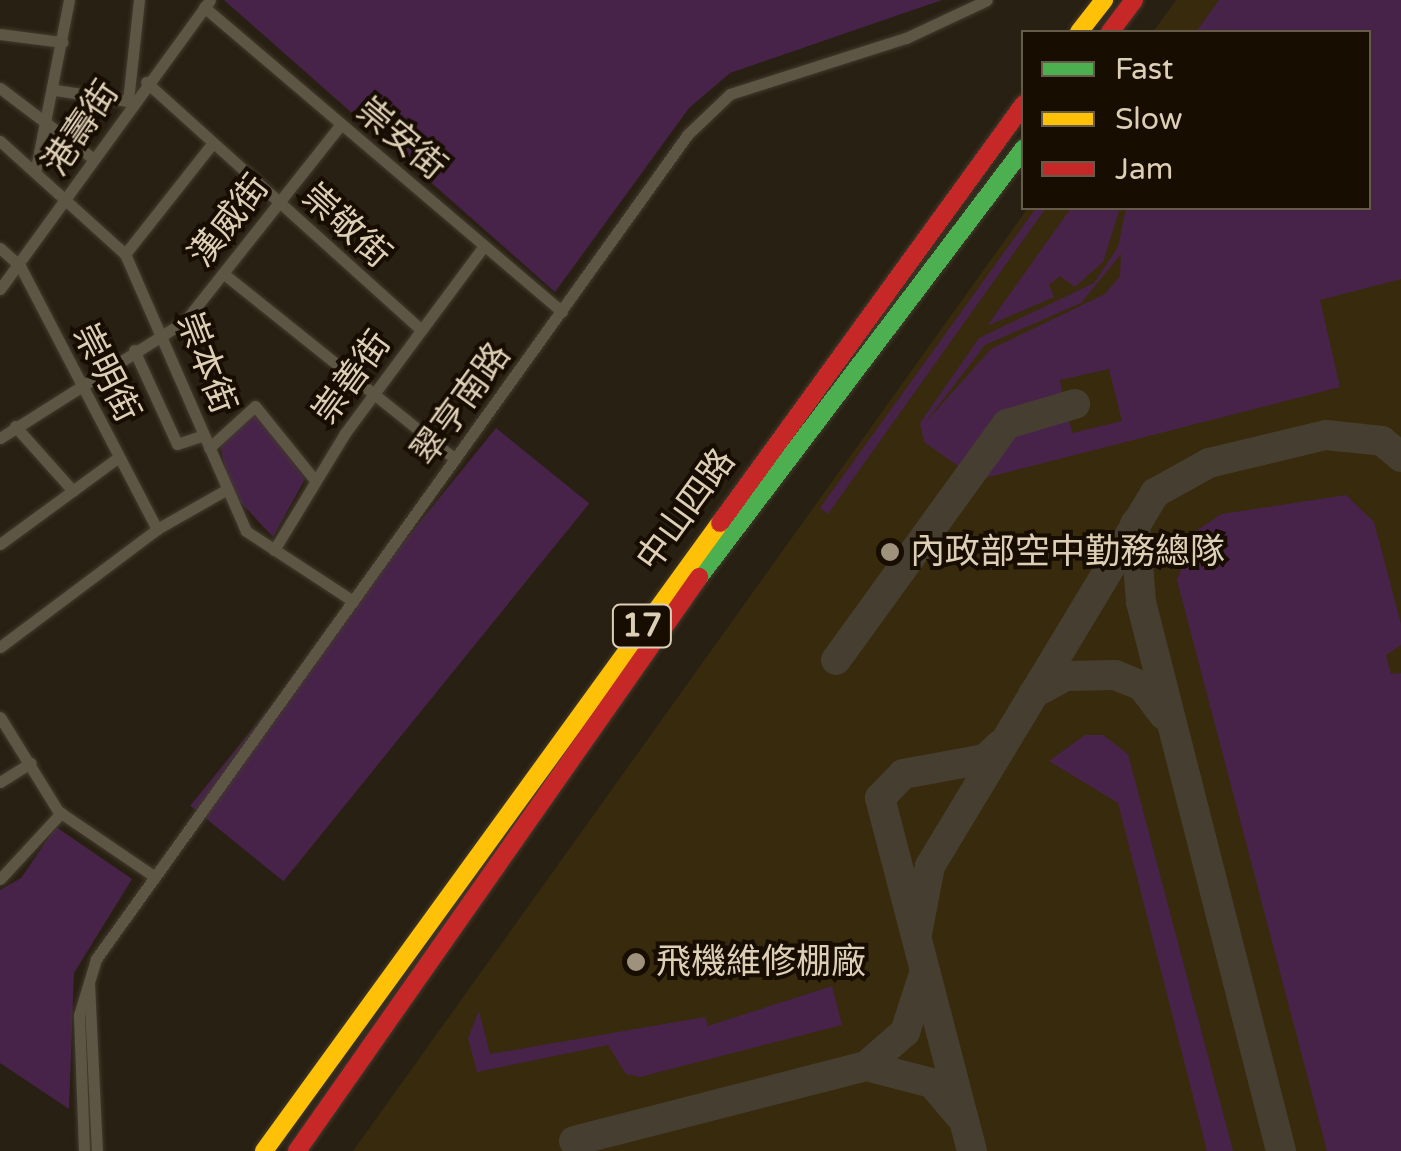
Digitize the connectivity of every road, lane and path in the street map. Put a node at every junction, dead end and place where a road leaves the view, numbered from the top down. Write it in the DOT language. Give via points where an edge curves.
graph roads {
  1 [pos="69,0"];
  2 [pos="139,0"];
  3 [pos="987,0"];
  4 [pos="1104,0"];
  5 [pos="1134,0"];
  6 [pos="207,4"];
  7 [pos="1081,30"];
  8 [pos="1112,30"];
  9 [pos="0,34"];
  10 [pos="62,42"];
  11 [pos="146,82"];
  12 [pos="0,88"];
  13 [pos="55,90"];
  14 [pos="128,101"];
  15 [pos="1021,108"];
  16 [pos="341,124"];
  17 [pos="50,126"];
  18 [pos="0,141"];
  19 [pos="212,144"];
  20 [pos="1021,152"];
  21 [pos="91,156"];
  22 [pos="36,168"];
  23 [pos="68,195"];
  24 [pos="278,202"];
  25 [pos="484,246"];
  26 [pos="0,248"];
  27 [pos="125,254"];
  28 [pos="20,266"];
  29 [pos="224,274"];
  30 [pos="0,289"];
  31 [pos="562,312"];
  32 [pos="420,330"];
  33 [pos="166,335"];
  34 [pos="134,350"];
  35 [pos="80,383"];
  36 [pos="370,399"];
  37 [pos="15,426"];
  38 [pos="0,438"];
  39 [pos="206,442"];
  40 [pos="119,457"];
  41 [pos="455,459"];
  42 [pos="314,478"];
  43 [pos="73,491"];
  44 [pos="224,491"];
  45 [pos="158,529"];
  46 [pos="0,544"];
  47 [pos="274,550"];
  48 [pos="353,601"];
  49 [pos="1,644"];
  50 [pos="0,717"];
  51 [pos="31,763"];
  52 [pos="0,782"];
  53 [pos="60,813"];
  54 [pos="155,877"];
  55 [pos="0,879"];
  56 [pos="88,978"];
  57 [pos="84,1151"];
  58 [pos="97,1151"];
  59 [pos="264,1151"];
  60 [pos="298,1151"];
  1 -- 10 [label="street"];
  2 -- 14 [label="street"];
  3 -- 31 [label="street, 翠亨南路" via="906,38 730,94 688,134"];
  4 -- 7 [label="main road"];
  5 -- 8 [label="main road"];
  6 -- 11 [label="street, 港壽街"];
  6 -- 16 [label="street, 崇安街"];
  9 -- 10 [label="street"];
  10 -- 13 [label="street"];
  11 -- 14 [label="street, 港壽街"];
  11 -- 19 [label="street, 崇敬街"];
  12 -- 17 [label="street"];
  13 -- 14 [label="street"];
  13 -- 17 [label="street"];
  14 -- 21 [label="street, 港壽街"];
  15 -- 59 [label="main road, 中山四路 / 17"];
  16 -- 24 [label="street, 漢威街"];
  16 -- 25 [label="street, 崇安街"];
  17 -- 21 [label="street"];
  17 -- 22 [label="street"];
  18 -- 22 [label="street, 崇本街"];
  19 -- 24 [label="street, 崇敬街"];
  19 -- 27 [label="street"];
  20 -- 60 [label="main road, 中山四路 / 17" via="680,602"];
  21 -- 23 [label="street, 港壽街"];
  22 -- 23 [label="street, 崇本街"];
  23 -- 27 [label="street, 崇本街"];
  23 -- 28 [label="street, 港壽街"];
  24 -- 29 [label="street, 漢威街"];
  24 -- 32 [label="street, 崇敬街"];
  25 -- 31 [label="street, 崇安街"];
  25 -- 32 [label="street, 崇善街"];
  26 -- 28 [label="street, 崇明街"];
  27 -- 33 [label="street, 崇本街"];
  28 -- 30 [label="street, 港壽街"];
  28 -- 35 [label="street, 崇明街"];
  29 -- 33 [label="street, 漢威街"];
  29 -- 36 [label="street"];
  31 -- 41 [label="street, 翠亨南路"];
  32 -- 36 [label="street, 崇善街"];
  33 -- 34 [label="street, 漢威街"];
  33 -- 39 [label="street, 崇本街"];
  34 -- 35 [label="street, 漢威街"];
  34 -- 39 [label="street" via="177,444"];
  35 -- 37 [label="street, 漢威街"];
  35 -- 40 [label="street, 崇明街"];
  36 -- 41 [label="street"];
  36 -- 42 [label="street, 崇善街"];
  37 -- 38 [label="street, 漢威街"];
  37 -- 43 [label="street"];
  39 -- 42 [label="street" via="255,406"];
  39 -- 44 [label="street, 崇本街"];
  40 -- 43 [label="street"];
  40 -- 45 [label="street, 崇明街"];
  41 -- 48 [label="street, 翠亨南路"];
  42 -- 47 [label="street, 崇善街"];
  43 -- 46 [label="street"];
  44 -- 45 [label="street"];
  44 -- 47 [label="street, 崇本街" via="246,531"];
  45 -- 49 [label="street"];
  47 -- 48 [label="street, 崇本街"];
  48 -- 54 [label="street, 翠亨南路"];
  50 -- 51 [label="street"];
  51 -- 52 [label="street"];
  51 -- 53 [label="street"];
  53 -- 54 [label="street"];
  53 -- 55 [label="street"];
  54 -- 56 [label="street, 翠亨南路"];
  56 -- 57 [label="street, 翠亨南路" via="78,1036"];
  56 -- 58 [label="street"];
}
